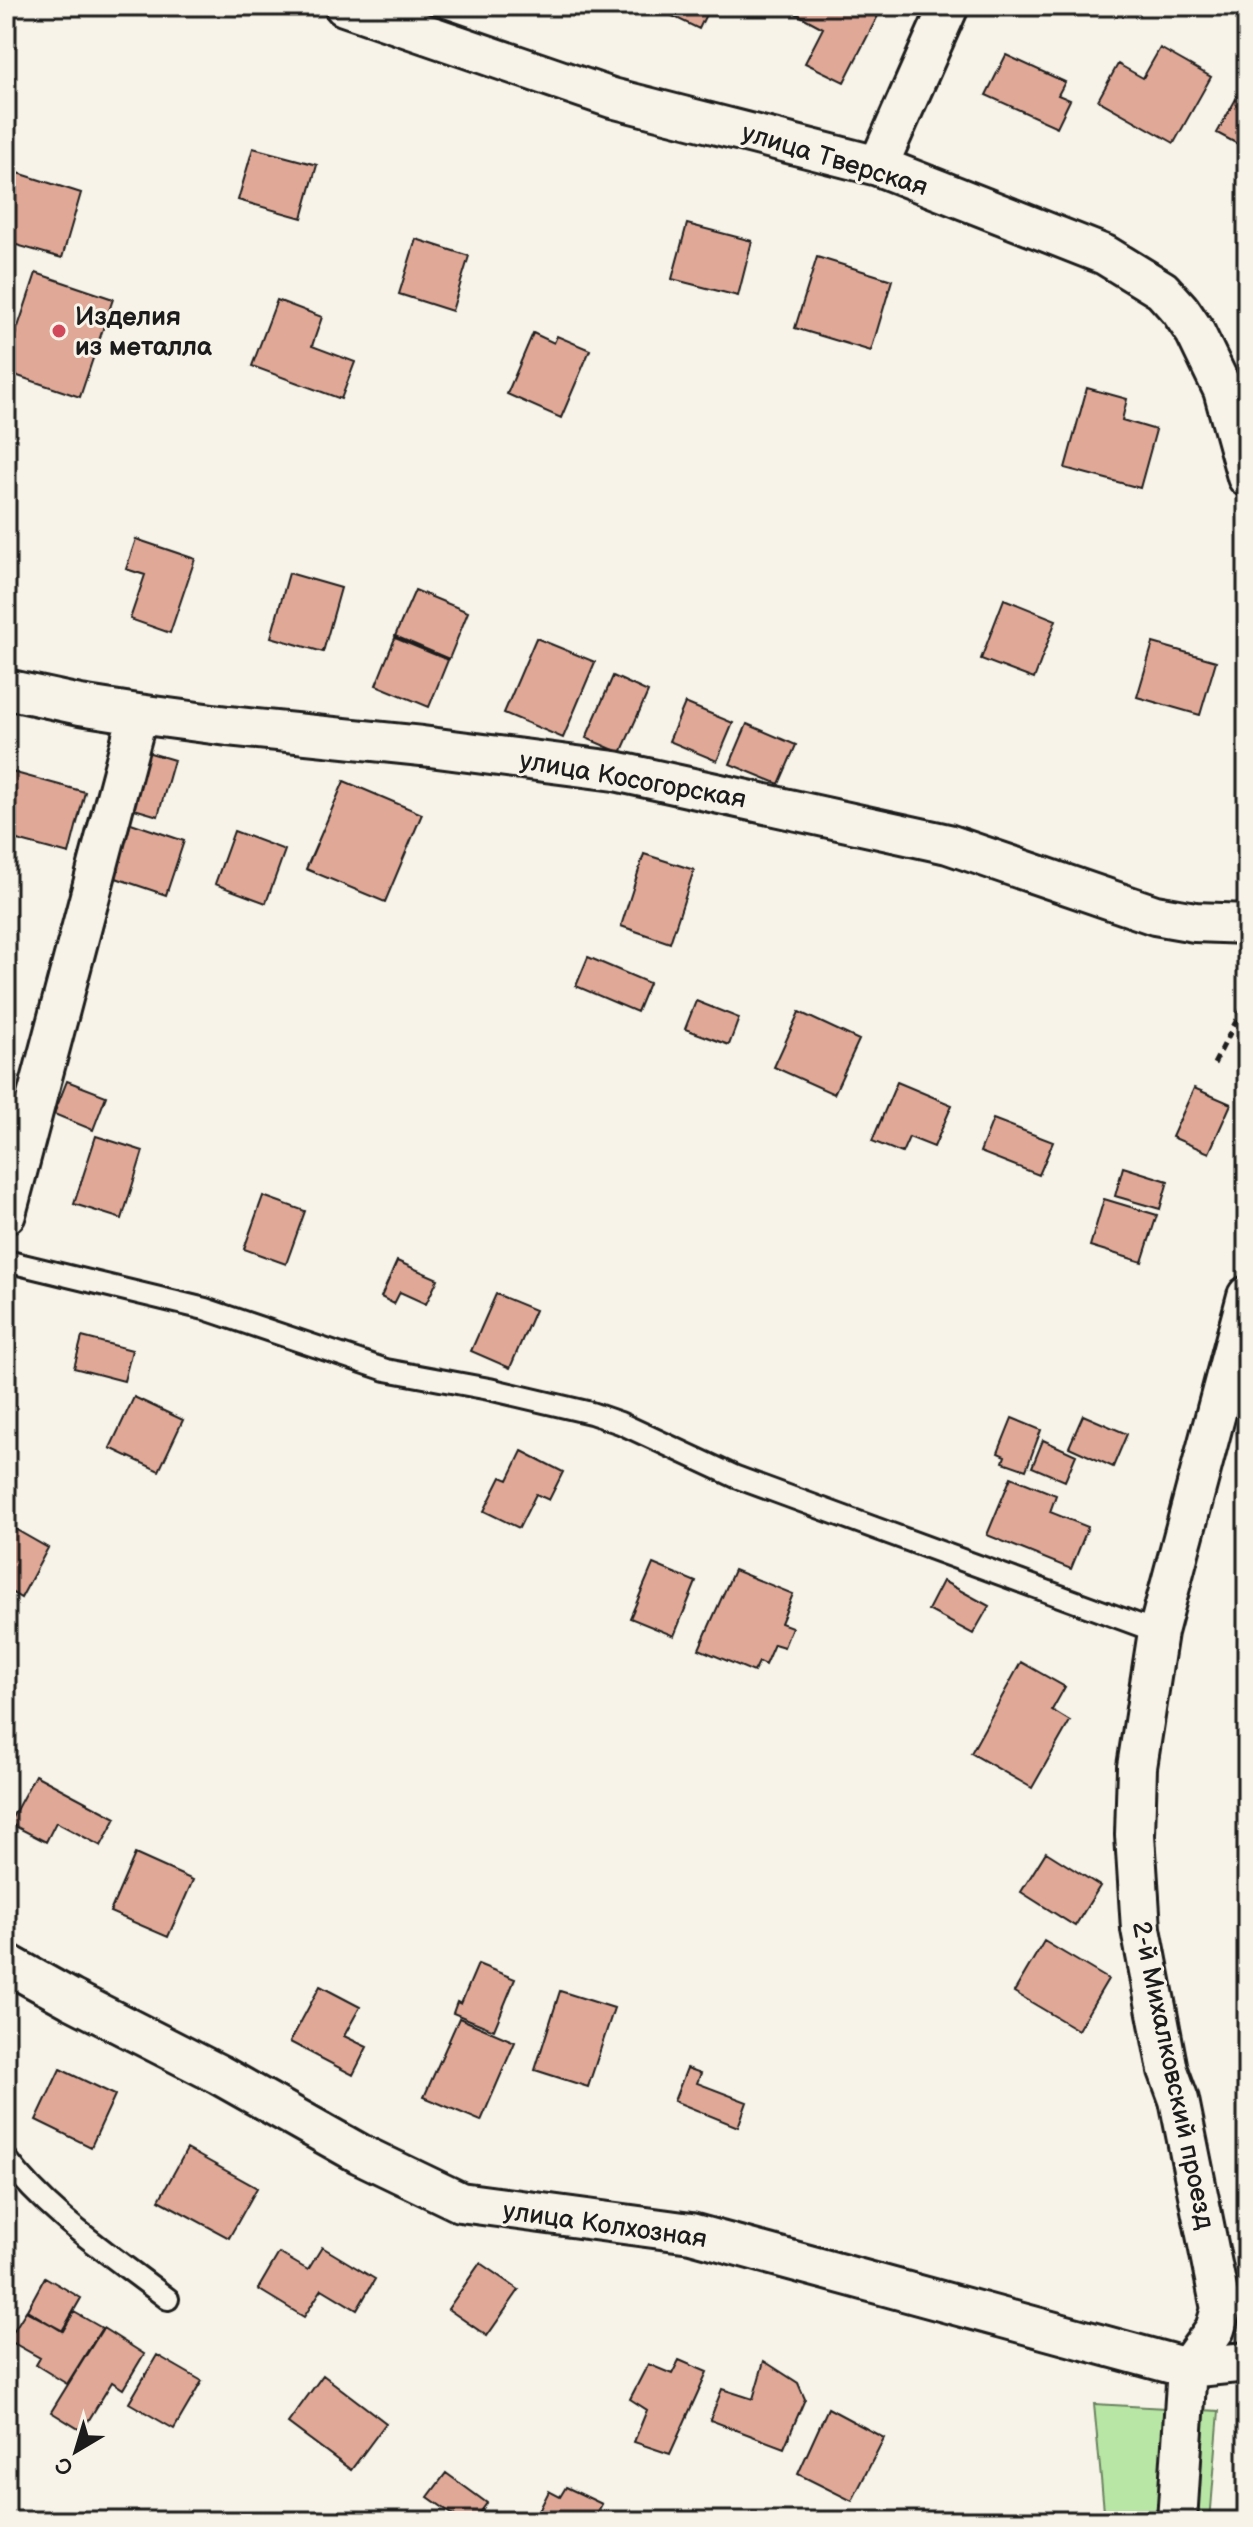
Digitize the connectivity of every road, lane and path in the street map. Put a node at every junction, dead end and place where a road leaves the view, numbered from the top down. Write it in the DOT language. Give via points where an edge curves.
graph roads {
  1 [pos="344,6"];
  2 [pos="949,6"];
  3 [pos="878,166"];
  4 [pos="1247,477"];
  5 [pos="6,689"];
  6 [pos="138,714"];
  7 [pos="1247,924"];
  8 [pos="1247,1000"];
  9 [pos="1214,1064"];
  10 [pos="6,1214"];
  11 [pos="6,1261"];
  12 [pos="1247,1296"];
  13 [pos="1158,1632"];
  14 [pos="6,1963"];
  15 [pos="6,2158"];
  16 [pos="168,2299"];
  17 [pos="1247,2362"];
  18 [pos="1187,2368"];
  19 [pos="1177,2521"];
  1 -- 3 [label="street, улица Тверская" via="612,98"];
  2 -- 3 [label="street"];
  3 -- 4 [label="street, улица Тверская" via="1105,255 1162,290 1188,321 1215,372"];
  5 -- 6 [label="street, улица Косогорская"];
  6 -- 7 [label="street, улица Косогорская" via="615,771 922,837 1155,915"];
  6 -- 10 [label="street"];
  8 -- 9 [label="path"];
  11 -- 13 [label="lane" via="205,1309 386,1370 591,1413 736,1477"];
  12 -- 13 [label="street, 2-й Михалковский проезд"];
  13 -- 18 [label="street, 2-й Михалковский проезд" via="1137,1767 1141,1929 1221,2309 1215,2329"];
  14 -- 18 [label="street, улица Колхозная" via="360,2154 460,2202 691,2233"];
  15 -- 16 [label="lane" via="54,2208"];
  17 -- 18 [label="street, улица Колхозная"];
  18 -- 19 [label="street"];
}
